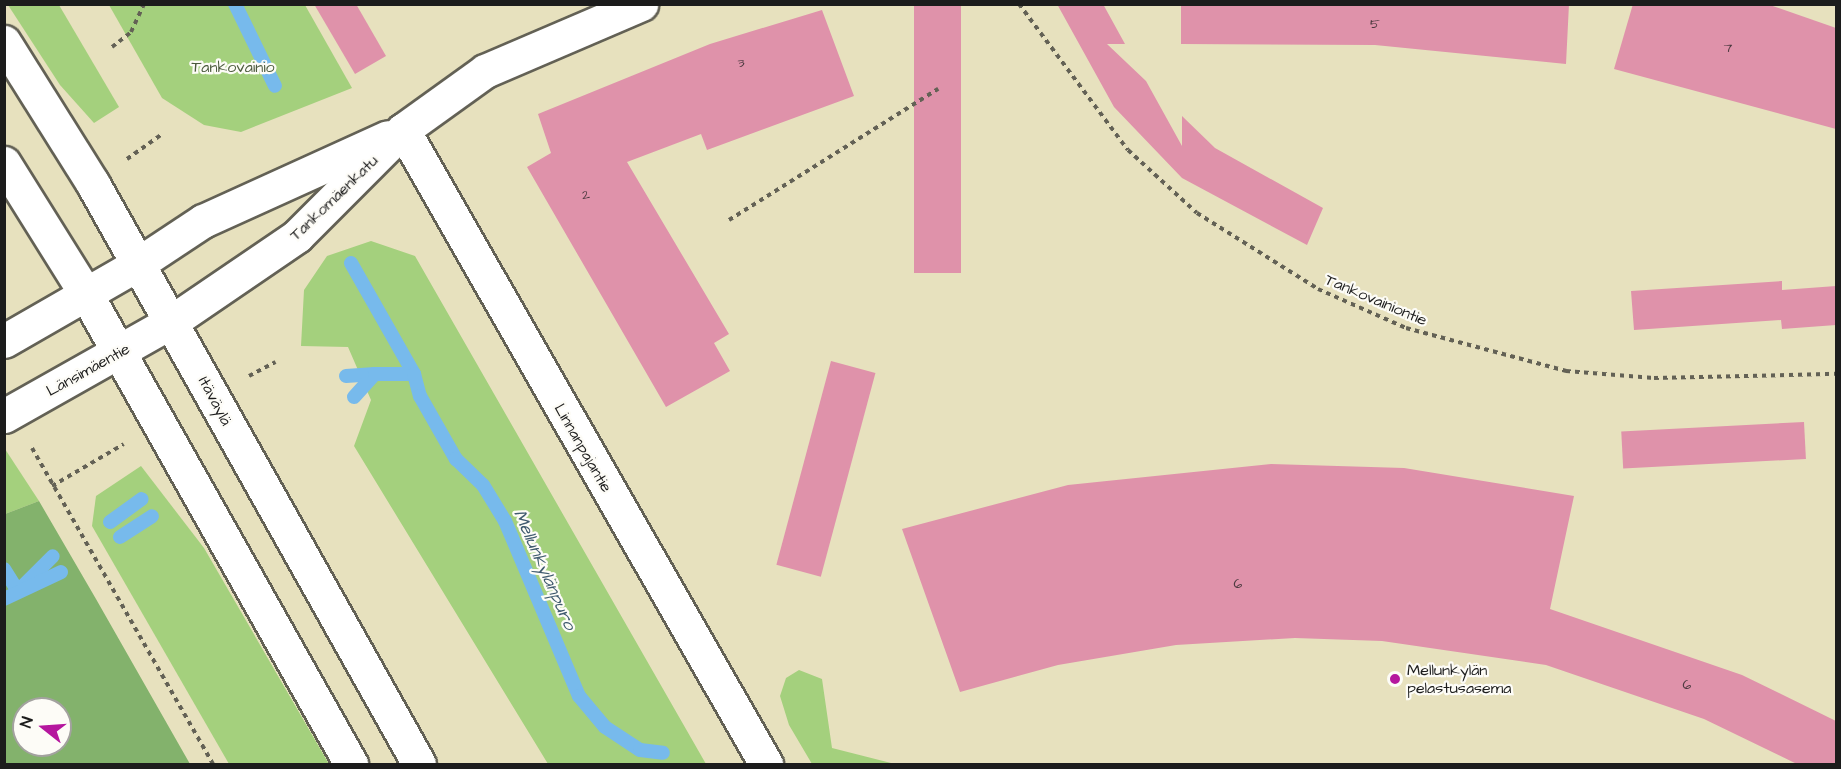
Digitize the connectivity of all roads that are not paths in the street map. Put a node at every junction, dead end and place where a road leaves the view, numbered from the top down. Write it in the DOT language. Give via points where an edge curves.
graph roads {
  1 [pos="641,4"];
  2 [pos="4,42"];
  3 [pos="403,130"];
  4 [pos="4,163"];
  5 [pos="138,264"];
  6 [pos="86,294"];
  7 [pos="171,322"];
  8 [pos="4,340"];
  9 [pos="119,353"];
  10 [pos="15,426"];
  11 [pos="351,765"];
  12 [pos="419,765"];
  13 [pos="766,765"];
  1 -- 3 [label="main road, Tankomäenkatu" via="485,71"];
  2 -- 5 [label="main road, Itäväylä"];
  3 -- 5 [label="main road, Tankomäenkatu" via="203,221"];
  3 -- 7 [label="main road, Tankomäenkatu" via="297,236"];
  3 -- 13 [label="main road, Linnanpajantie"];
  4 -- 6 [label="main road"];
  5 -- 6 [label="main road"];
  5 -- 7 [label="main road, Itäväylä"];
  6 -- 8 [label="main road"];
  6 -- 9 [label="main road"];
  7 -- 9 [label="main road, Länsimäentie"];
  7 -- 12 [label="main road, Itäväylä"];
  9 -- 10 [label="main road, Länsimäentie"];
  9 -- 11 [label="main road"];
}
